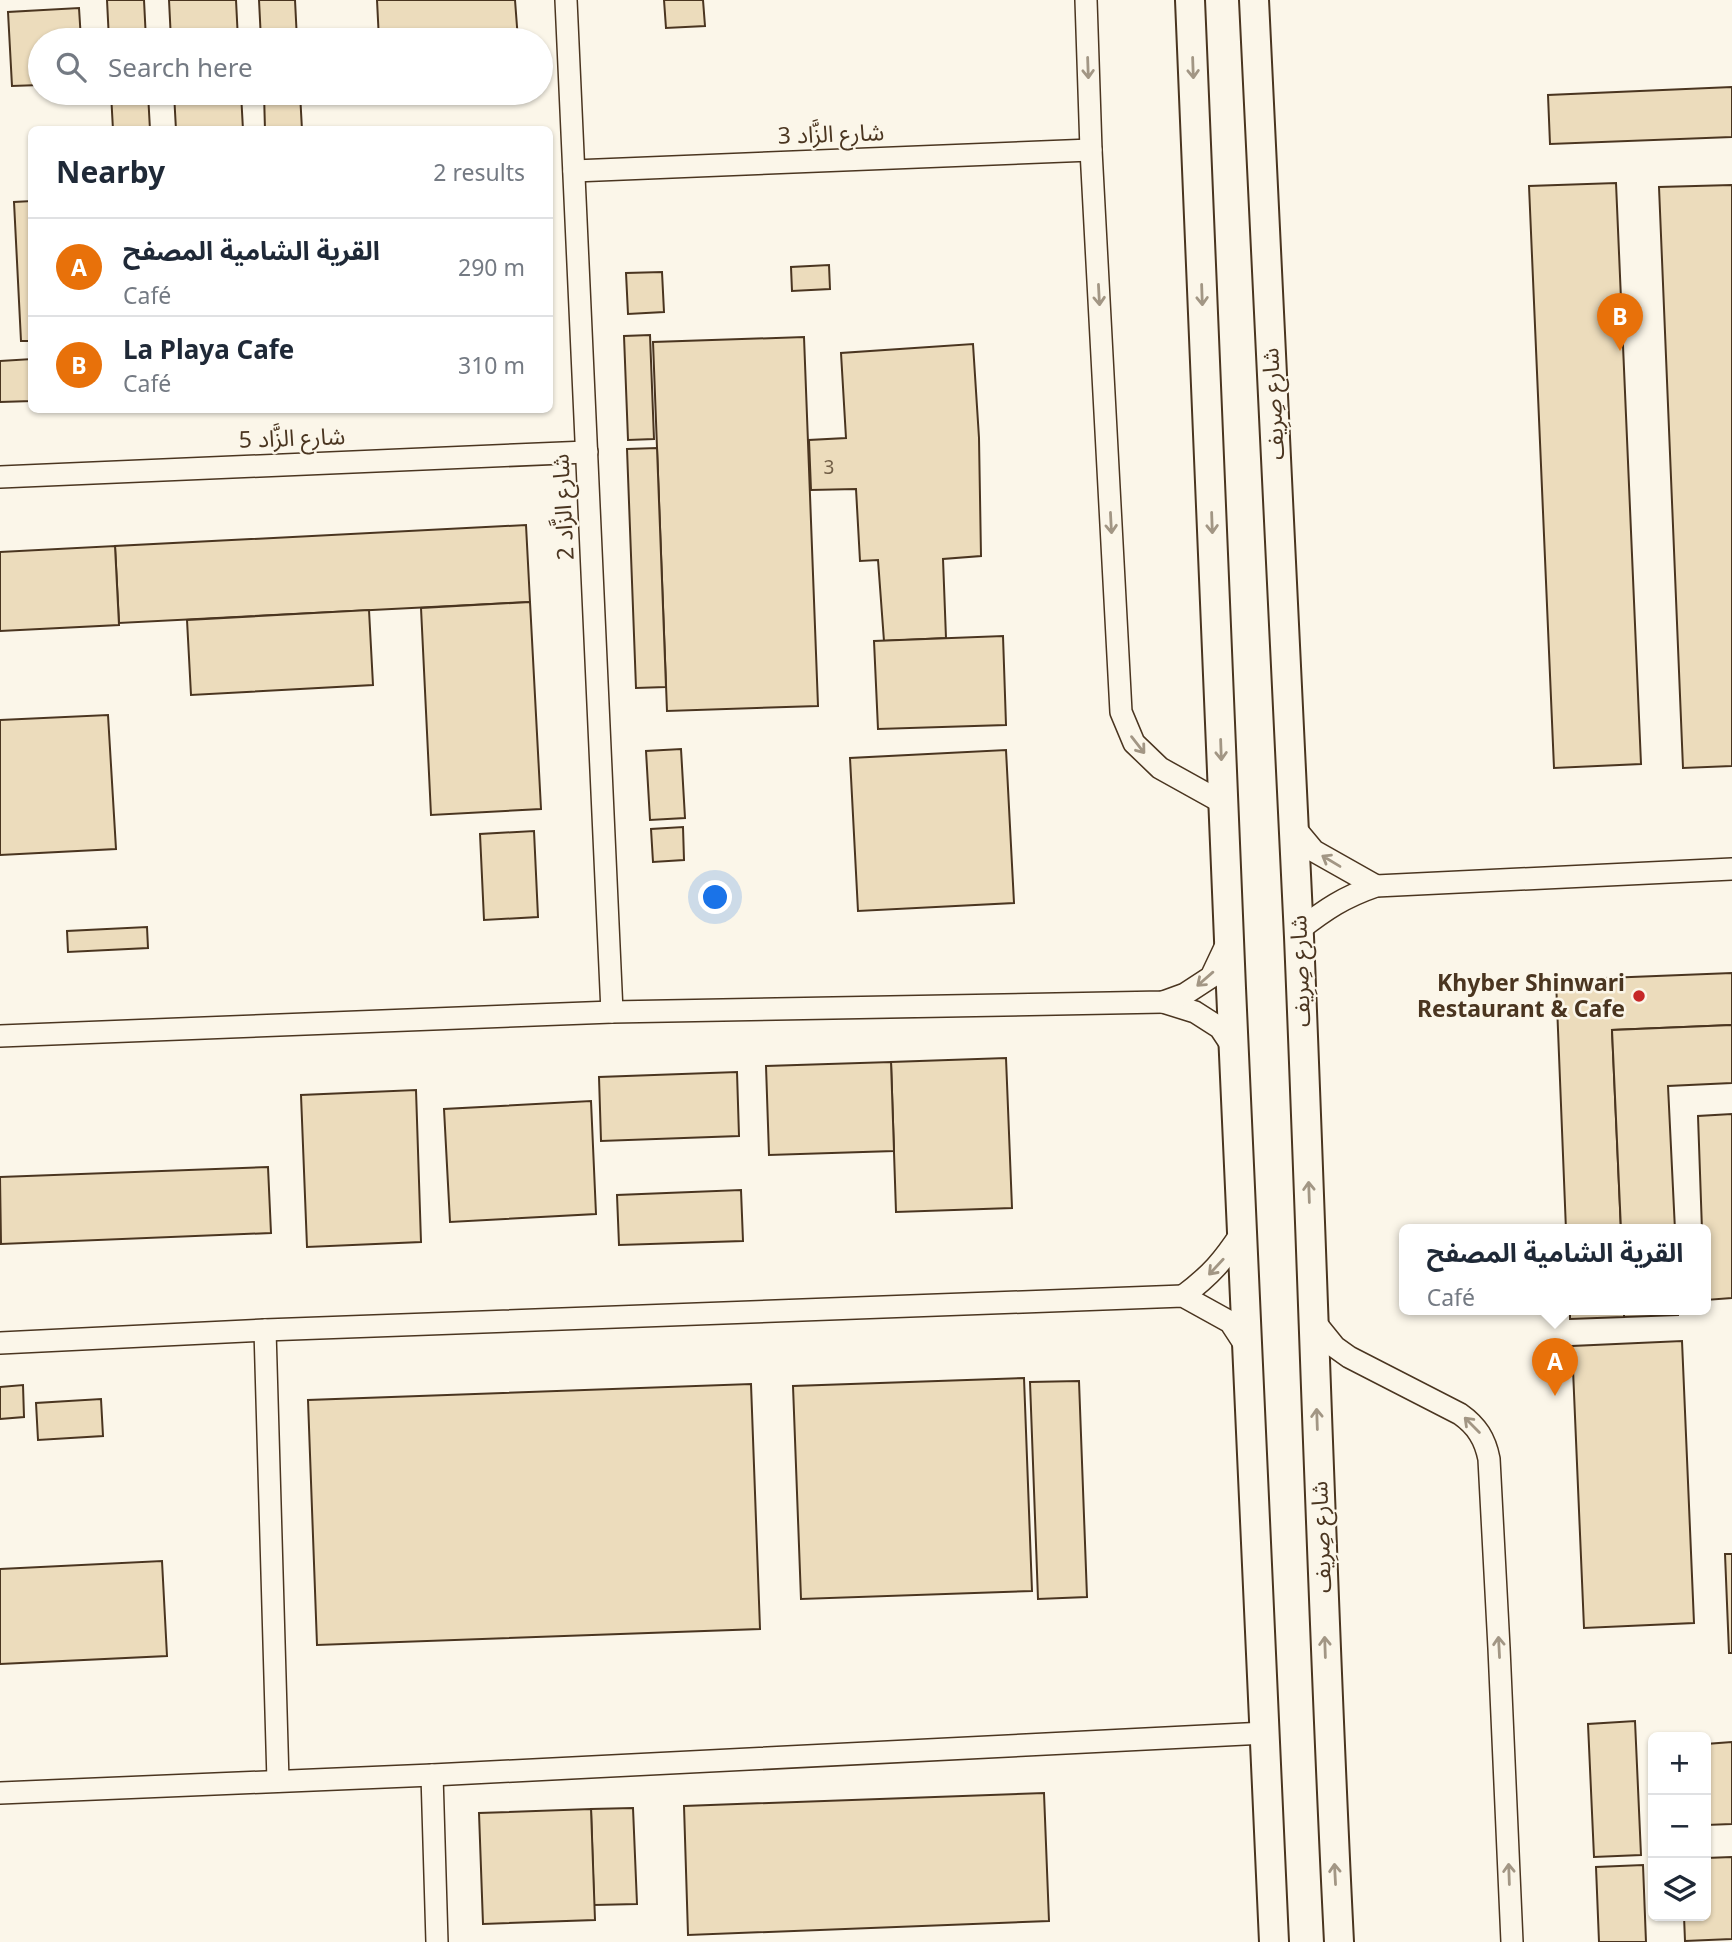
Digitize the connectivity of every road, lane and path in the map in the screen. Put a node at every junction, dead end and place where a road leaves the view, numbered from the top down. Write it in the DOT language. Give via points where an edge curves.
graph roads {
  1 [pos="566,0"];
  2 [pos="1086,0"];
  3 [pos="1190,0"];
  4 [pos="1254,0"];
  5 [pos="1091,150"];
  6 [pos="574,171"];
  7 [pos="587,452"];
  8 [pos="0,477"];
  9 [pos="1223,803"];
  10 [pos="1294,827"];
  11 [pos="1732,869"];
  12 [pos="1377,886"];
  13 [pos="1299,930"];
  14 [pos="1229,939"];
  15 [pos="1163,1002"];
  16 [pos="612,1012"];
  17 [pos="0,1036"];
  18 [pos="1234,1049"];
  19 [pos="1242,1232"];
  20 [pos="1183,1296"];
  21 [pos="1314,1321"];
  22 [pos="265,1330"];
  23 [pos="0,1343"];
  24 [pos="1248,1348"];
  25 [pos="1265,1733"];
  26 [pos="432,1775"];
  27 [pos="278,1781"];
  28 [pos="0,1793"];
  29 [pos="437,1942"];
  30 [pos="1274,1942"];
  31 [pos="1339,1942"];
  32 [pos="1512,1942"];
  1 -- 6 [label="street, شارع الزَّاد 2"];
  2 -- 5 [label="street, one-way"];
  3 -- 9 [label="main road, one-way"];
  4 -- 10 [label="main road, شارع صِرِيف"];
  5 -- 6 [label="street, شارع الزَّاد 3"];
  5 -- 9 [label="street, one-way" via="1121,712 1134,743 1160,768"];
  6 -- 7 [label="street, شارع الزَّاد 2"];
  7 -- 8 [label="street, شارع الزَّاد 5"];
  7 -- 16 [label="street, شارع الزَّاد 2"];
  9 -- 14 [label="main road"];
  12 -- 10 [label="street, one-way" via="1314,851"];
  10 -- 13 [label="main road, شارع صِرِيف"];
  11 -- 12 [label="street"];
  12 -- 13 [label="street" via="1351,894"];
  21 -- 13 [label="main road, شارع صِرِيف, one-way"];
  14 -- 15 [label="street, one-way" via="1211,977"];
  14 -- 18 [label="main road"];
  15 -- 16 [label="street"];
  15 -- 18 [label="street" via="1195,1012 1220,1028"];
  16 -- 17 [label="street"];
  18 -- 19 [label="main road"];
  19 -- 20 [label="street, one-way" via="1222,1262"];
  19 -- 24 [label="main road"];
  20 -- 22 [label="street"];
  20 -- 24 [label="street" via="1230,1322"];
  31 -- 21 [label="main road, شارع صِرِيف, one-way"];
  32 -- 21 [label="street, one-way" via="1486,1446 1466,1418 1349,1357"];
  22 -- 23 [label="street"];
  22 -- 27 [label="street"];
  24 -- 25 [label="main road"];
  25 -- 26 [label="street"];
  25 -- 30 [label="main road"];
  26 -- 27 [label="street"];
  26 -- 29 [label="street"];
  27 -- 28 [label="street"];
}
